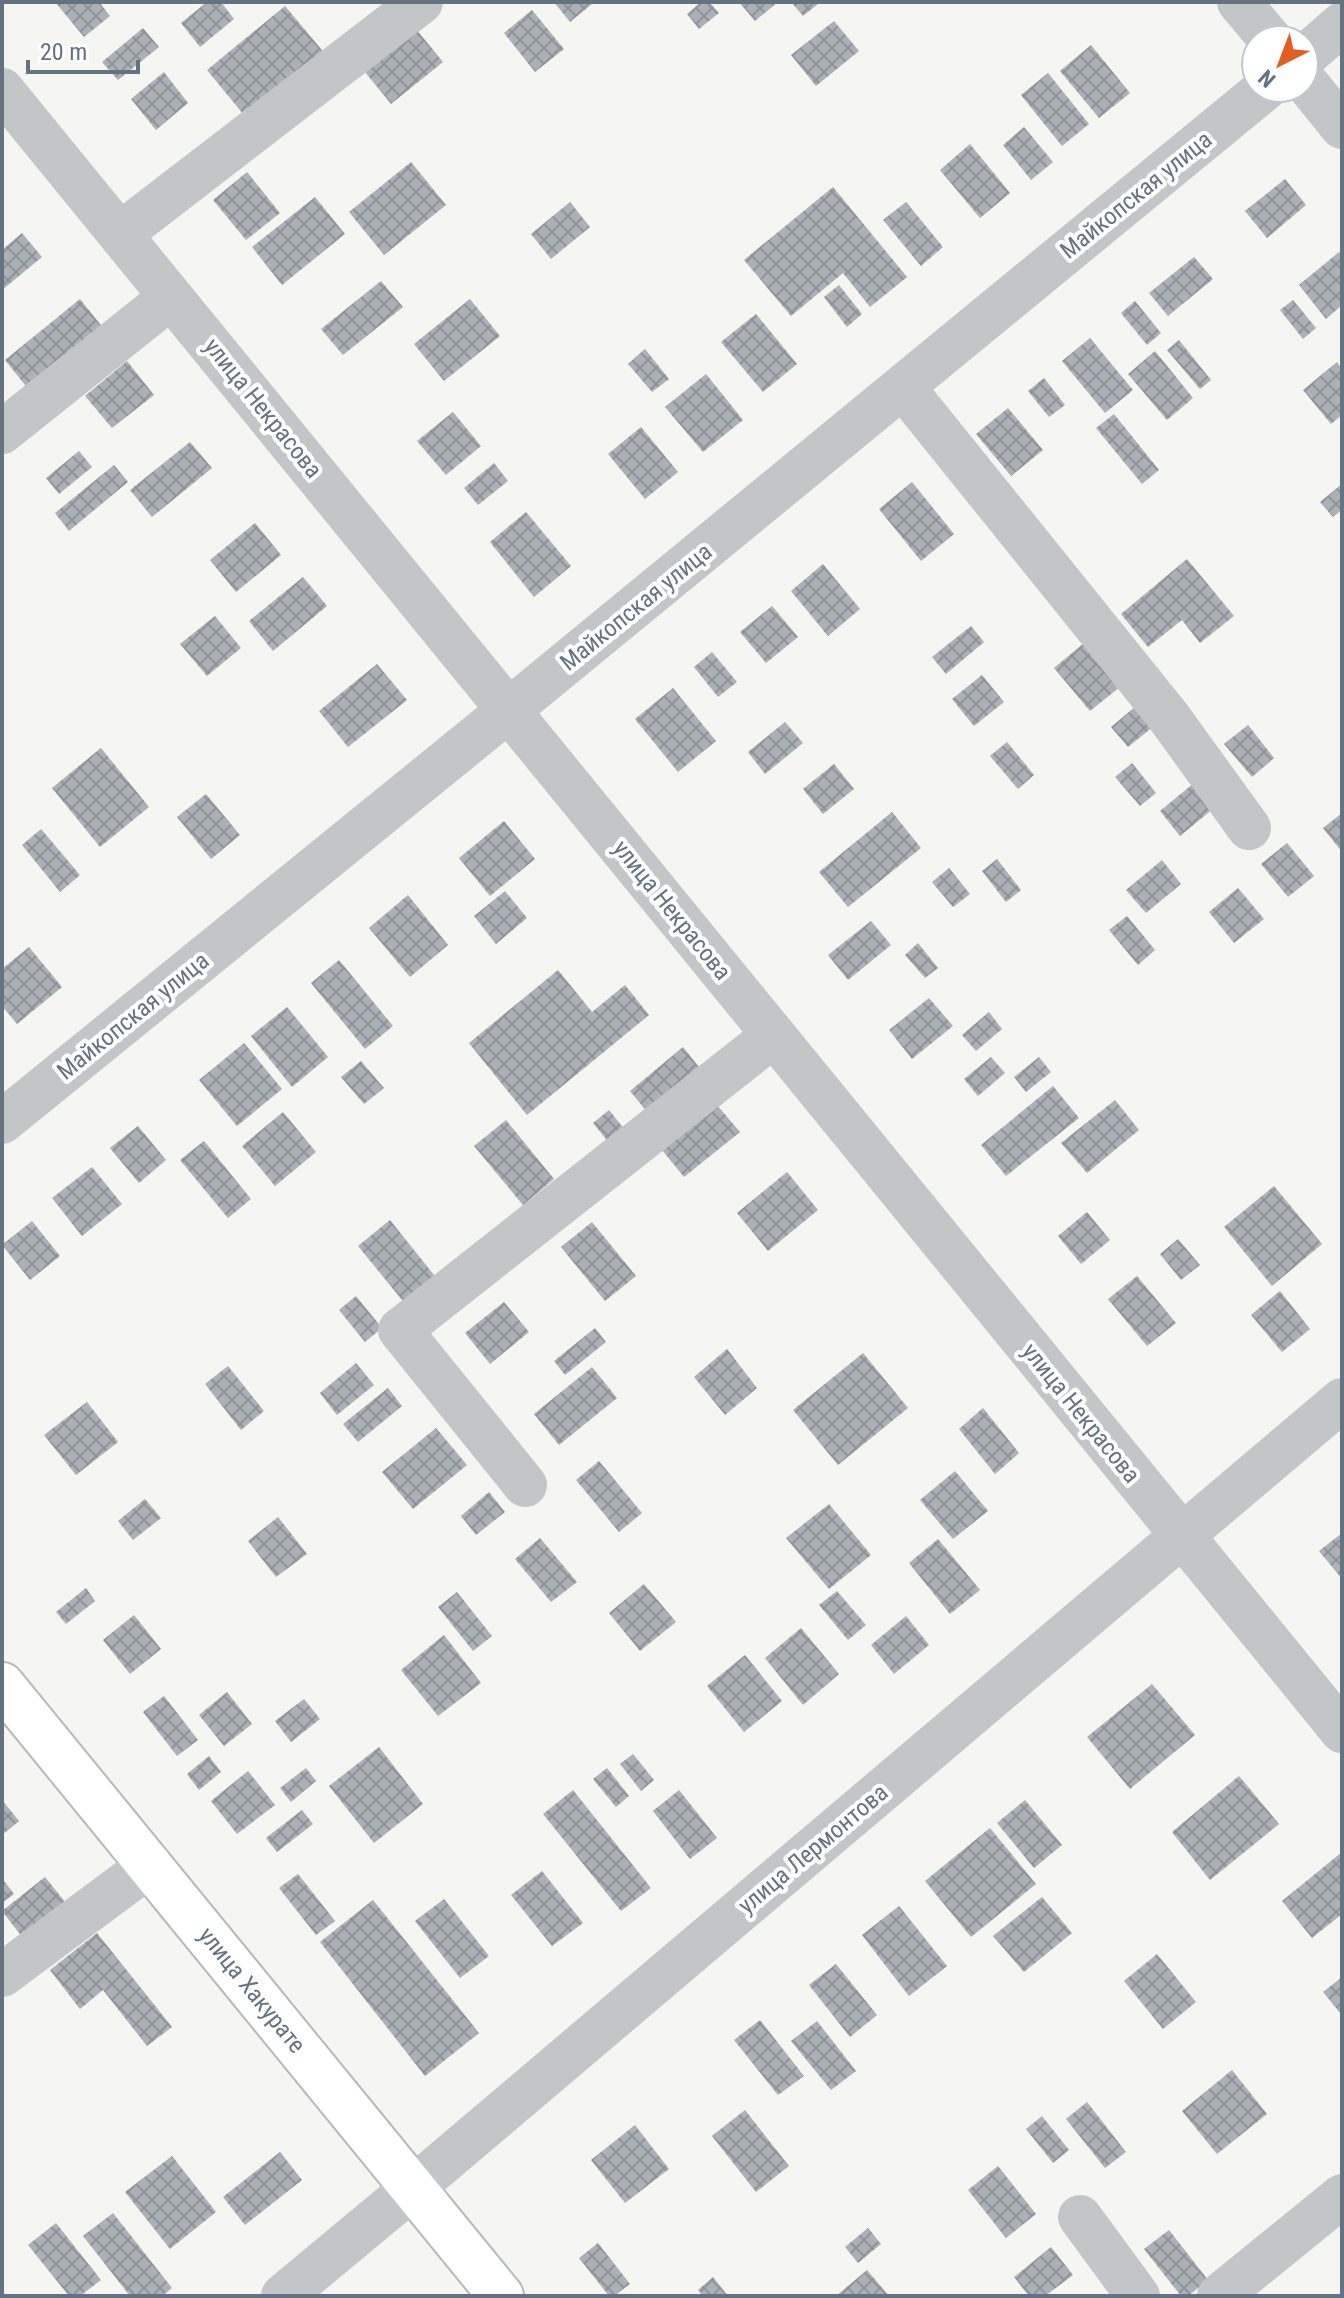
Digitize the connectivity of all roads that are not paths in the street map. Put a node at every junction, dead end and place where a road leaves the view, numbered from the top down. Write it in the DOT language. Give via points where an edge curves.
graph roads {
  1 [pos="421,2"];
  2 [pos="1239,2"];
  3 [pos="1258,24"];
  4 [pos="1342,24"];
  5 [pos="1320,43"];
  6 [pos="2,90"];
  7 [pos="1320,100"];
  8 [pos="1247,104"];
  9 [pos="1342,127"];
  10 [pos="120,234"];
  11 [pos="171,297"];
  12 [pos="903,387"];
  13 [pos="2,432"];
  14 [pos="509,710"];
  15 [pos="1249,828"];
  16 [pos="774,1035"];
  17 [pos="2,1122"];
  18 [pos="1342,1400"];
  19 [pos="525,1485"];
  20 [pos="1182,1536"];
  21 [pos="2,1685"];
  22 [pos="1342,1731"];
  23 [pos="150,1865"];
  24 [pos="2,1975"];
  25 [pos="414,2187"];
  26 [pos="1342,2196"];
  27 [pos="1080,2217"];
  28 [pos="283,2296"];
  29 [pos="501,2296"];
  30 [pos="1138,2296"];
  31 [pos="1219,2296"];
  1 -- 10 [label="street"];
  2 -- 3 [label="street"];
  4 -- 5 [label="street"];
  6 -- 10 [label="street, улица Некрасова"];
  7 -- 9 [label="street"];
  8 -- 12 [label="street, Майкопская улица"];
  10 -- 11 [label="street, улица Некрасова"];
  11 -- 13 [label="street"];
  11 -- 14 [label="street, улица Некрасова"];
  12 -- 14 [label="street, Майкопская улица"];
  12 -- 15 [label="street" via="1168,716"];
  14 -- 16 [label="street, улица Некрасова"];
  14 -- 17 [label="street, Майкопская улица"];
  16 -- 19 [label="street" via="400,1330"];
  16 -- 20 [label="street, улица Некрасова"];
  18 -- 20 [label="street, улица Лермонтова"];
  20 -- 22 [label="street, улица Некрасова"];
  20 -- 25 [label="street, улица Лермонтова"];
  21 -- 23 [label="main road, улица Хакурате"];
  23 -- 24 [label="street"];
  23 -- 25 [label="main road, улица Хакурате"];
  25 -- 28 [label="street, улица Лермонтова"];
  25 -- 29 [label="main road, улица Хакурате"];
  26 -- 31 [label="street"];
  27 -- 30 [label="street"];
}
